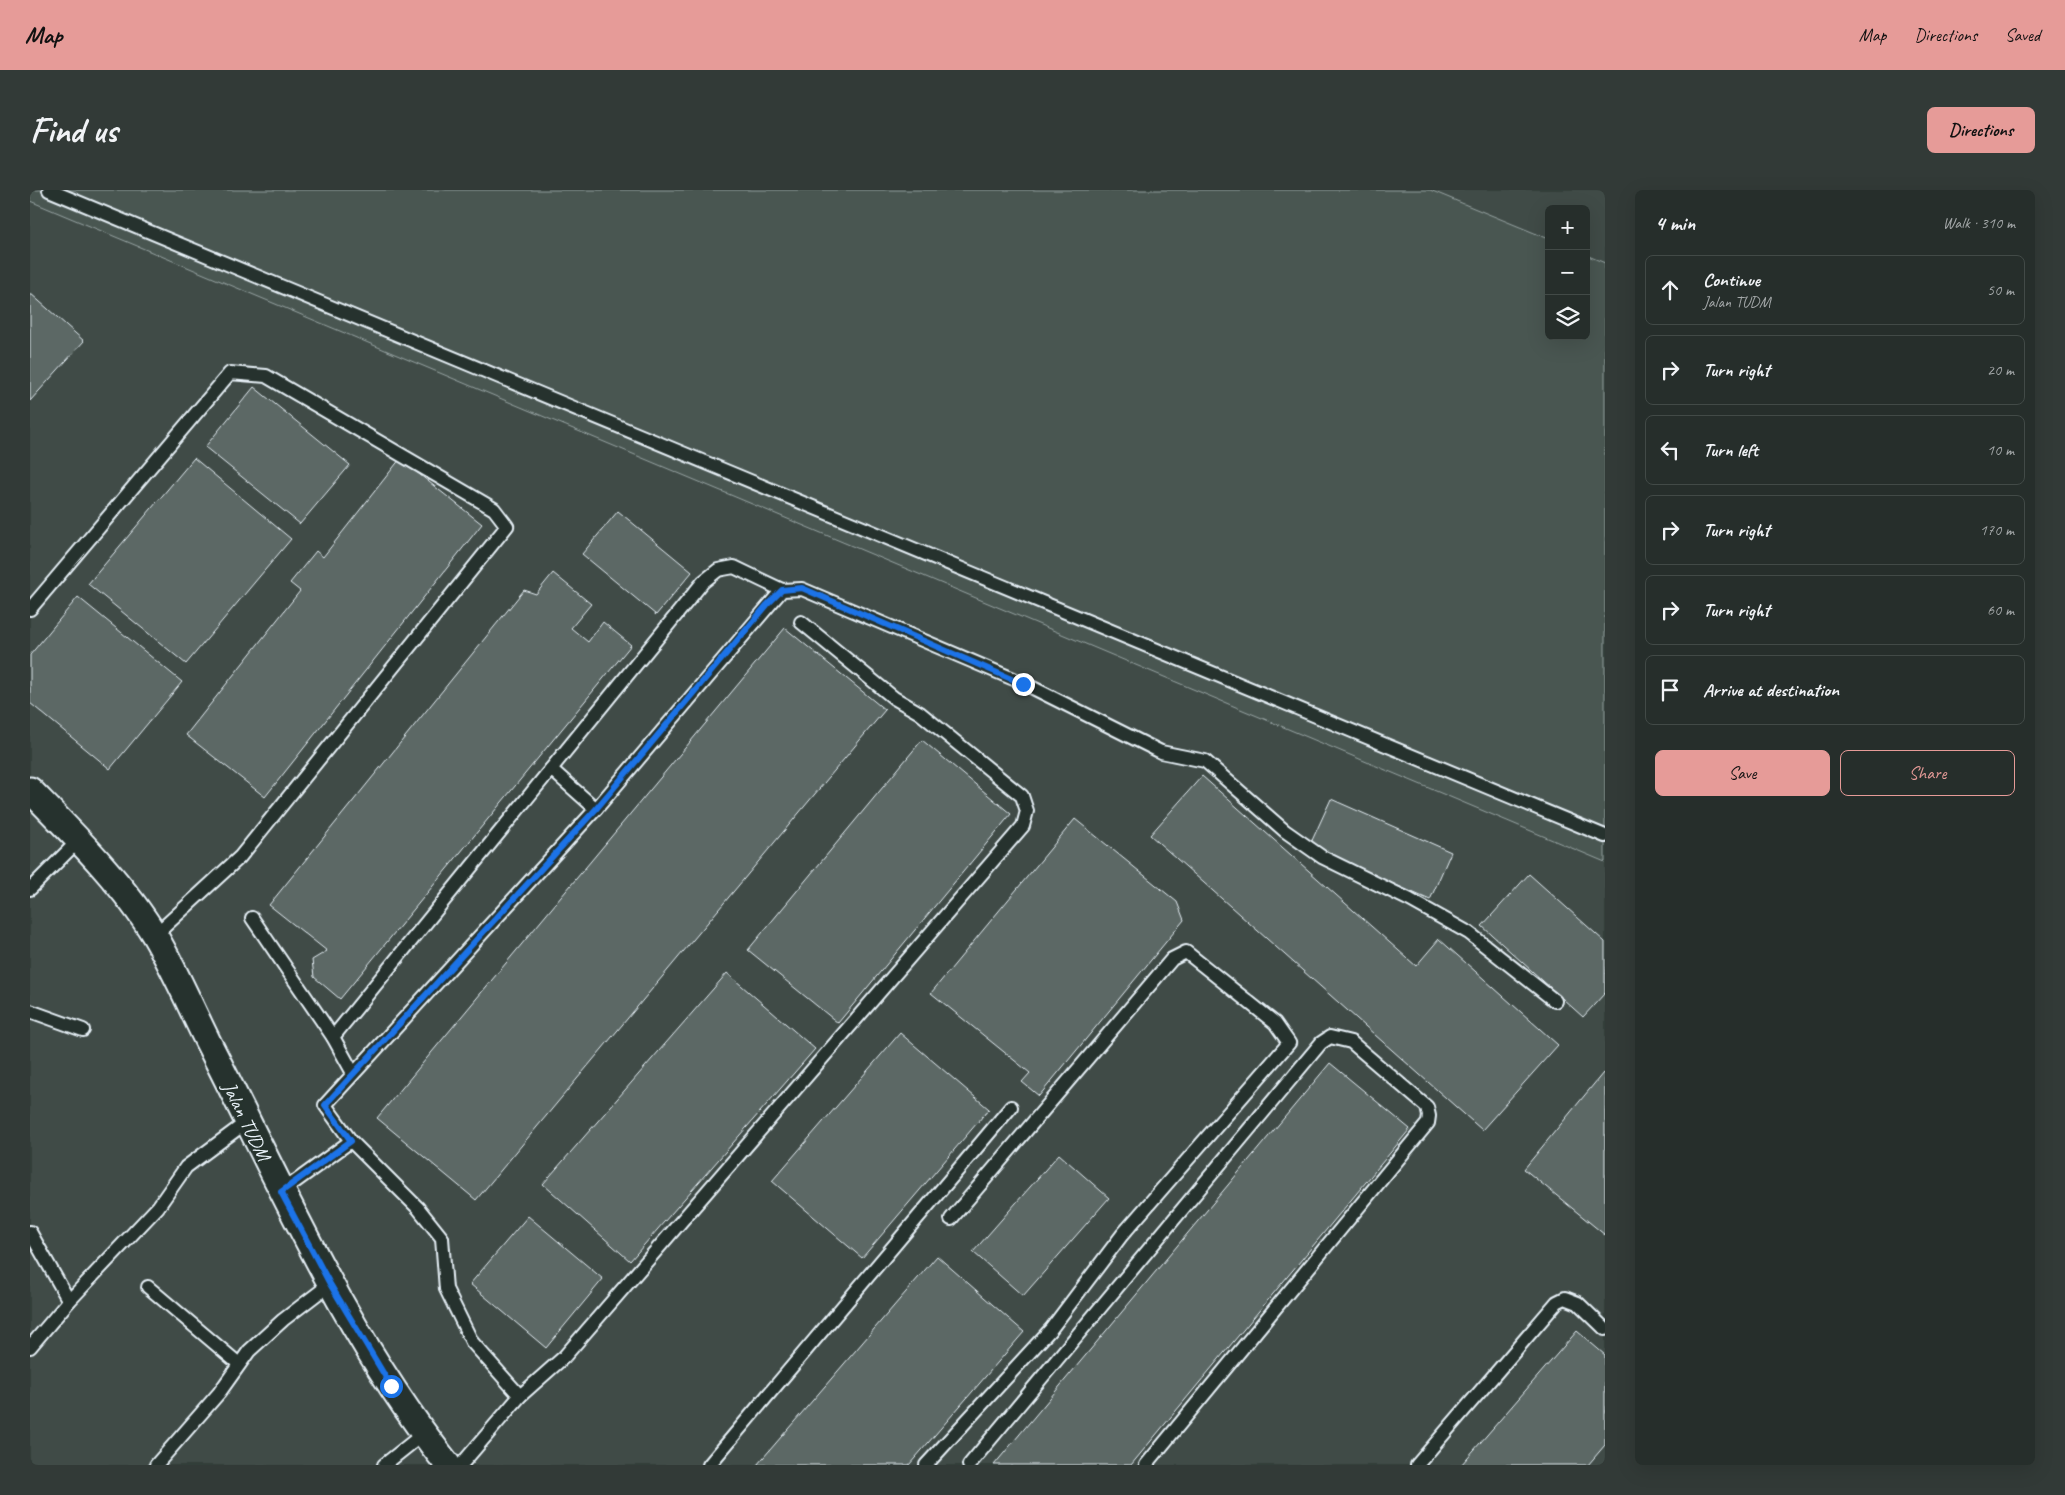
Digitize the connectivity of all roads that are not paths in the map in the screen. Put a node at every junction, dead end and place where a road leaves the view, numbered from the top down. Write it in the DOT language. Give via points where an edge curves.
graph roads {
  1 [pos="49,190"];
  2 [pos="782,590"];
  3 [pos="30,609"];
  4 [pos="801,622"];
  5 [pos="551,769"];
  6 [pos="30,790"];
  7 [pos="596,809"];
  8 [pos="1605,836"];
  9 [pos="78,840"];
  10 [pos="30,888"];
  11 [pos="252,918"];
  12 [pos="154,936"];
  13 [pos="1555,1001"];
  14 [pos="30,1011"];
  15 [pos="83,1030"];
  16 [pos="333,1037"];
  17 [pos="353,1073"];
  18 [pos="1011,1106"];
  19 [pos="248,1121"];
  20 [pos="351,1141"];
  21 [pos="281,1192"];
  22 [pos="951,1219"];
  23 [pos="30,1232"];
  24 [pos="330,1284"];
  25 [pos="148,1287"];
  26 [pos="69,1301"];
  27 [pos="1605,1329"];
  28 [pos="30,1347"];
  29 [pos="239,1364"];
  30 [pos="520,1396"];
  31 [pos="423,1434"];
  32 [pos="156,1465"];
  33 [pos="384,1465"];
  34 [pos="448,1465"];
  35 [pos="461,1465"];
  36 [pos="709,1465"];
  37 [pos="926,1465"];
  38 [pos="969,1465"];
  39 [pos="1146,1465"];
  40 [pos="1417,1465"];
  1 -- 8 [label="lane"];
  2 -- 5 [label="lane" via="734,567 718,570 702,582"];
  2 -- 7 [label="lane"];
  2 -- 13 [label="lane" via="802,588 1023,684 1161,752 1205,761 1285,831 1322,857 1469,933"];
  3 -- 12 [label="lane" via="230,373 266,376 494,509 507,526 240,857"];
  4 -- 30 [label="lane" via="1022,796 1028,811 1023,826 564,1357"];
  5 -- 7 [label="lane"];
  5 -- 16 [label="lane"];
  6 -- 9 [label="street, Jalan TUDM"];
  7 -- 17 [label="lane"];
  9 -- 10 [label="lane"];
  9 -- 12 [label="street, Jalan TUDM"];
  11 -- 16 [label="lane"];
  12 -- 19 [label="street, Jalan TUDM"];
  14 -- 15 [label="lane"];
  16 -- 17 [label="lane"];
  17 -- 20 [label="lane" via="325,1105"];
  18 -- 36 [label="lane"];
  19 -- 21 [label="street, Jalan TUDM"];
  19 -- 26 [label="lane" via="186,1167 158,1207"];
  20 -- 21 [label="lane"];
  20 -- 30 [label="lane" via="418,1208 442,1238 446,1289 472,1342"];
  21 -- 24 [label="street, Jalan TUDM"];
  22 -- 37 [label="lane" via="1172,959 1186,952 1275,1023 1289,1043 1122,1235 1051,1329"];
  23 -- 26 [label="lane"];
  24 -- 29 [label="lane" via="283,1320"];
  24 -- 31 [label="street, Jalan TUDM"];
  25 -- 29 [label="lane"];
  26 -- 28 [label="lane"];
  27 -- 40 [label="lane" via="1578,1303 1565,1298 1557,1302"];
  29 -- 32 [label="lane" via="219,1393"];
  30 -- 35 [label="lane"];
  31 -- 33 [label="lane"];
  31 -- 34 [label="street, Jalan TUDM"];
  38 -- 39 [label="lane" via="1321,1043 1330,1037 1351,1042 1427,1107 1428,1123"];
}
